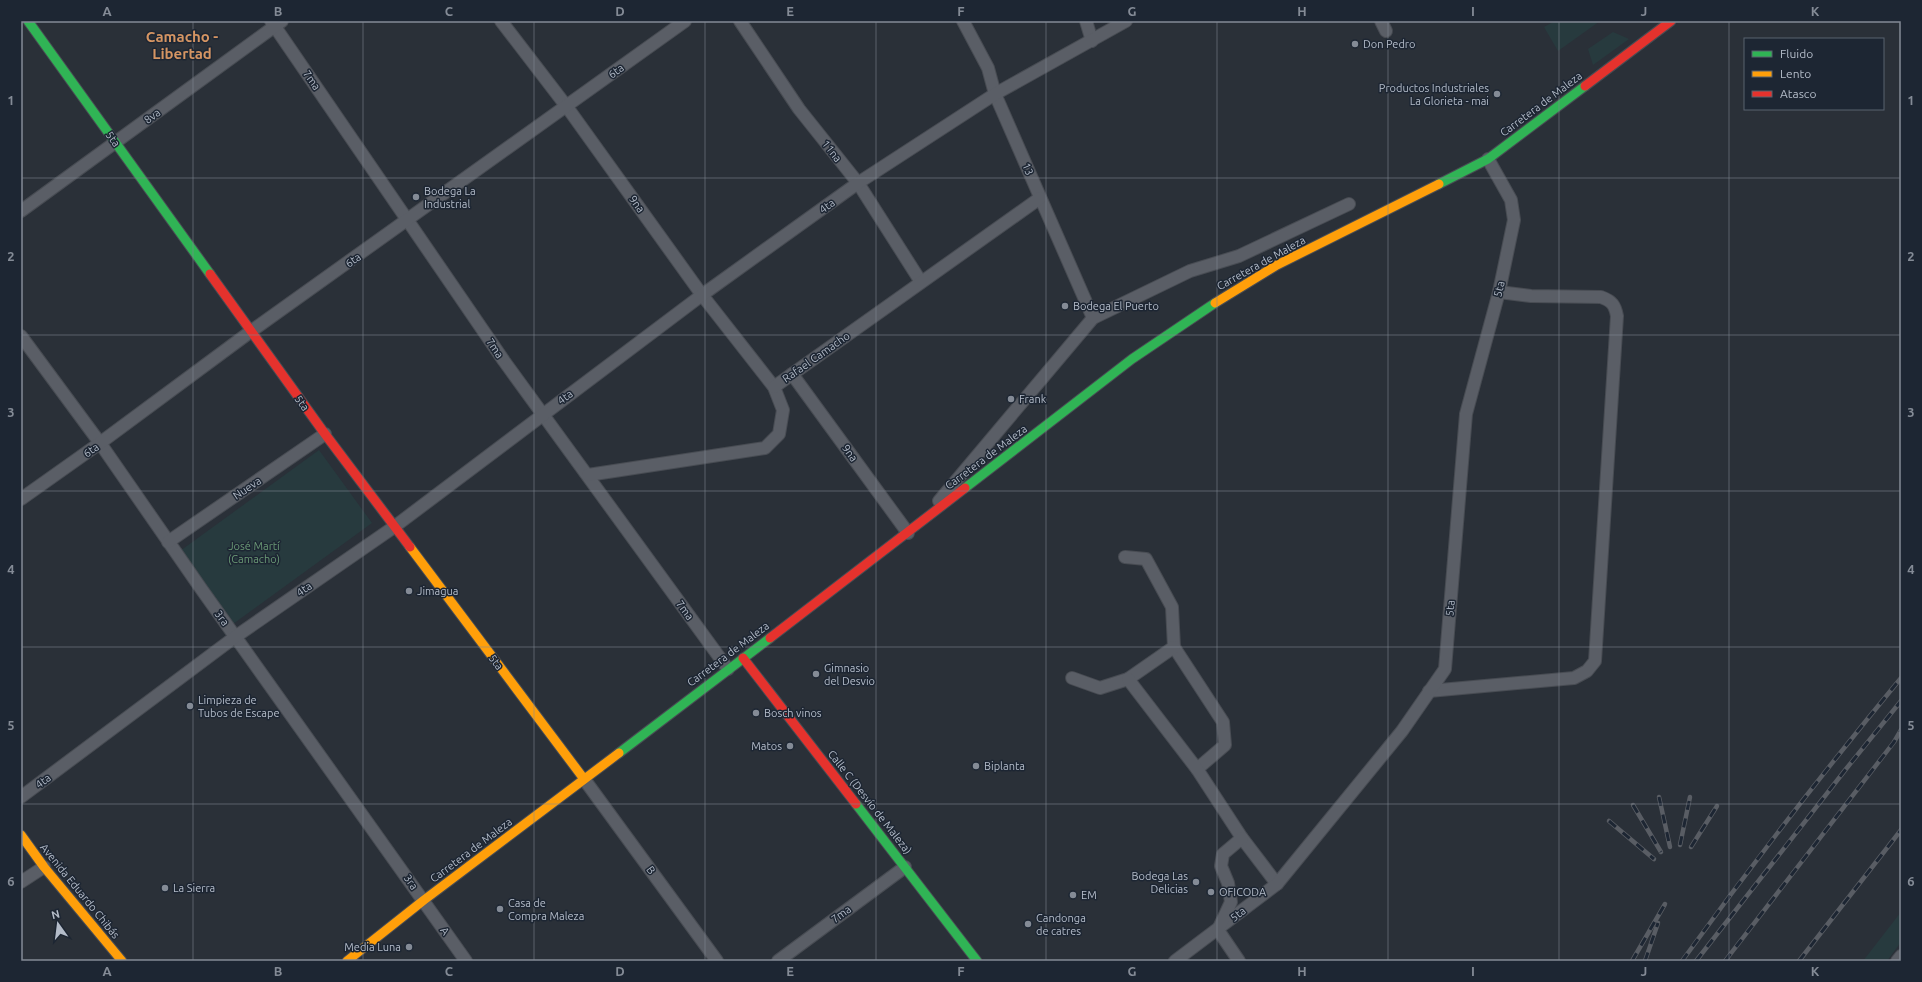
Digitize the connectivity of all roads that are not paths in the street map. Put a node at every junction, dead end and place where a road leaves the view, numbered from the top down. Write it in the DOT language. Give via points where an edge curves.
graph roads {
  1 [pos="28,21"];
  2 [pos="501,21"];
  3 [pos="685,21"];
  4 [pos="740,21"];
  5 [pos="963,21"];
  6 [pos="1086,21"];
  7 [pos="1126,21"];
  8 [pos="1671,21"];
  9 [pos="276,23"];
  10 [pos="1092,41"];
  11 [pos="995,94"];
  12 [pos="567,107"];
  13 [pos="116,142"];
  14 [pos="1488,159"];
  15 [pos="858,184"];
  16 [pos="1040,198"];
  17 [pos="1349,204"];
  18 [pos="21,211"];
  19 [pos="409,220"];
  20 [pos="921,282"];
  21 [pos="1499,292"];
  22 [pos="702,295"];
  23 [pos="1093,318"];
  24 [pos="250,332"];
  25 [pos="21,336"];
  26 [pos="792,374"];
  27 [pos="774,387"];
  28 [pos="542,414"];
  29 [pos="325,434"];
  30 [pos="100,443"];
  31 [pos="588,475"];
  32 [pos="21,498"];
  33 [pos="924,519"];
  34 [pos="394,527"];
  35 [pos="908,532"];
  36 [pos="168,542"];
  37 [pos="1125,557"];
  38 [pos="235,637"];
  39 [pos="1174,647"];
  40 [pos="743,658"];
  41 [pos="728,669"];
  42 [pos="1072,678"];
  43 [pos="1128,679"];
  44 [pos="1429,691"];
  45 [pos="1197,768"];
  46 [pos="584,779"];
  47 [pos="21,797"];
  48 [pos="21,835"];
  49 [pos="1242,838"];
  50 [pos="905,867"];
  51 [pos="44,868"];
  52 [pos="21,882"];
  53 [pos="1277,884"];
  54 [pos="424,900"];
  55 [pos="1218,930"];
  56 [pos="1901,956"];
  57 [pos="122,961"];
  58 [pos="347,961"];
  59 [pos="466,961"];
  60 [pos="717,961"];
  61 [pos="778,961"];
  62 [pos="977,961"];
  63 [pos="1176,961"];
  64 [pos="1239,961"];
  65 [pos="1897,961"];
  1 -- 13 [label="main road, 5ta"];
  2 -- 12 [label="street, 9na"];
  3 -- 12 [label="street, 6ta"];
  4 -- 15 [label="street, 11na" via="799,109"];
  5 -- 11 [label="street, 13" via="988,68"];
  6 -- 10 [label="street"];
  7 -- 10 [label="street, 4ta"];
  8 -- 14 [label="main road, Carretera de Maleza"];
  9 -- 13 [label="street, 8va"];
  9 -- 19 [label="street, 7ma"];
  10 -- 11 [label="street, 4ta"];
  11 -- 15 [label="street, 4ta"];
  11 -- 16 [label="street, 13"];
  12 -- 19 [label="street, 6ta"];
  12 -- 22 [label="street, 9na"];
  13 -- 18 [label="street, 8va"];
  13 -- 24 [label="main road, 5ta"];
  14 -- 21 [label="street, 5ta" via="1511,200 1514,220"];
  14 -- 33 [label="main road, Carretera de Maleza" via="1242,284 1108,377"];
  15 -- 20 [label="street, 11na"];
  15 -- 22 [label="street, 4ta"];
  16 -- 20 [label="street, Rafael Camacho"];
  16 -- 23 [label="street, 13"];
  17 -- 23 [label="street" via="1239,256 1190,271"];
  19 -- 24 [label="street, 6ta"];
  19 -- 28 [label="street, 7ma"];
  20 -- 26 [label="street, Rafael Camacho"];
  21 -- 44 [label="street, 5ta" via="1466,414 1445,669"];
  21 -- 44 [label="street" via="1531,296 1601,297 1610,300 1615,307 1617,316 1595,661 1587,671 1574,678"];
  22 -- 27 [label="street, 9na"];
  22 -- 28 [label="street, 4ta"];
  23 -- 33 [label="street"];
  24 -- 29 [label="main road, 5ta"];
  24 -- 30 [label="street, 6ta"];
  25 -- 30 [label="street, 3ra"];
  26 -- 27 [label="street, Rafael Camacho"];
  26 -- 35 [label="street, 9na"];
  27 -- 31 [label="street, Rafael Camacho" via="783,410 779,434 765,448"];
  28 -- 31 [label="street, 7ma"];
  28 -- 34 [label="street, 4ta"];
  29 -- 34 [label="main road, 5ta"];
  29 -- 36 [label="street, Nueva"];
  30 -- 32 [label="street, 6ta"];
  30 -- 36 [label="street, 3ra"];
  31 -- 41 [label="street, 7ma"];
  33 -- 35 [label="main road, Carretera de Maleza"];
  34 -- 38 [label="street, 4ta"];
  34 -- 46 [label="main road, 5ta"];
  35 -- 40 [label="main road, Carretera de Maleza"];
  36 -- 38 [label="street, 3ra"];
  37 -- 39 [label="street" via="1146,559 1172,607"];
  38 -- 47 [label="street, 4ta"];
  38 -- 54 [label="street, 3ra"];
  39 -- 43 [label="street"];
  39 -- 45 [label="street" via="1223,722 1225,745"];
  40 -- 41 [label="main road, Carretera de Maleza"];
  40 -- 50 [label="main road, Calle C (Desvío de Maleza)"];
  41 -- 46 [label="main road, Carretera de Maleza"];
  42 -- 43 [label="street" via="1100,688"];
  43 -- 45 [label="street"];
  44 -- 53 [label="street, 5ta" via="1402,731"];
  45 -- 49 [label="street"];
  46 -- 54 [label="main road, Carretera de Maleza"];
  46 -- 60 [label="street, B"];
  48 -- 51 [label="main road, Avenida Eduardo Chibás"];
  49 -- 53 [label="street"];
  49 -- 55 [label="street" via="1223,854 1222,866 1231,902"];
  50 -- 61 [label="street, 7ma"];
  50 -- 62 [label="main road, Calle C (Desvío de Maleza)"];
  51 -- 52 [label="street"];
  51 -- 57 [label="main road, Avenida Eduardo Chibás"];
  53 -- 55 [label="street, 5ta"];
  54 -- 58 [label="main road, Carretera de Maleza"];
  54 -- 59 [label="street, A"];
  55 -- 63 [label="street, 5ta"];
  55 -- 64 [label="street"];
  56 -- 65 [label="street"];
}
